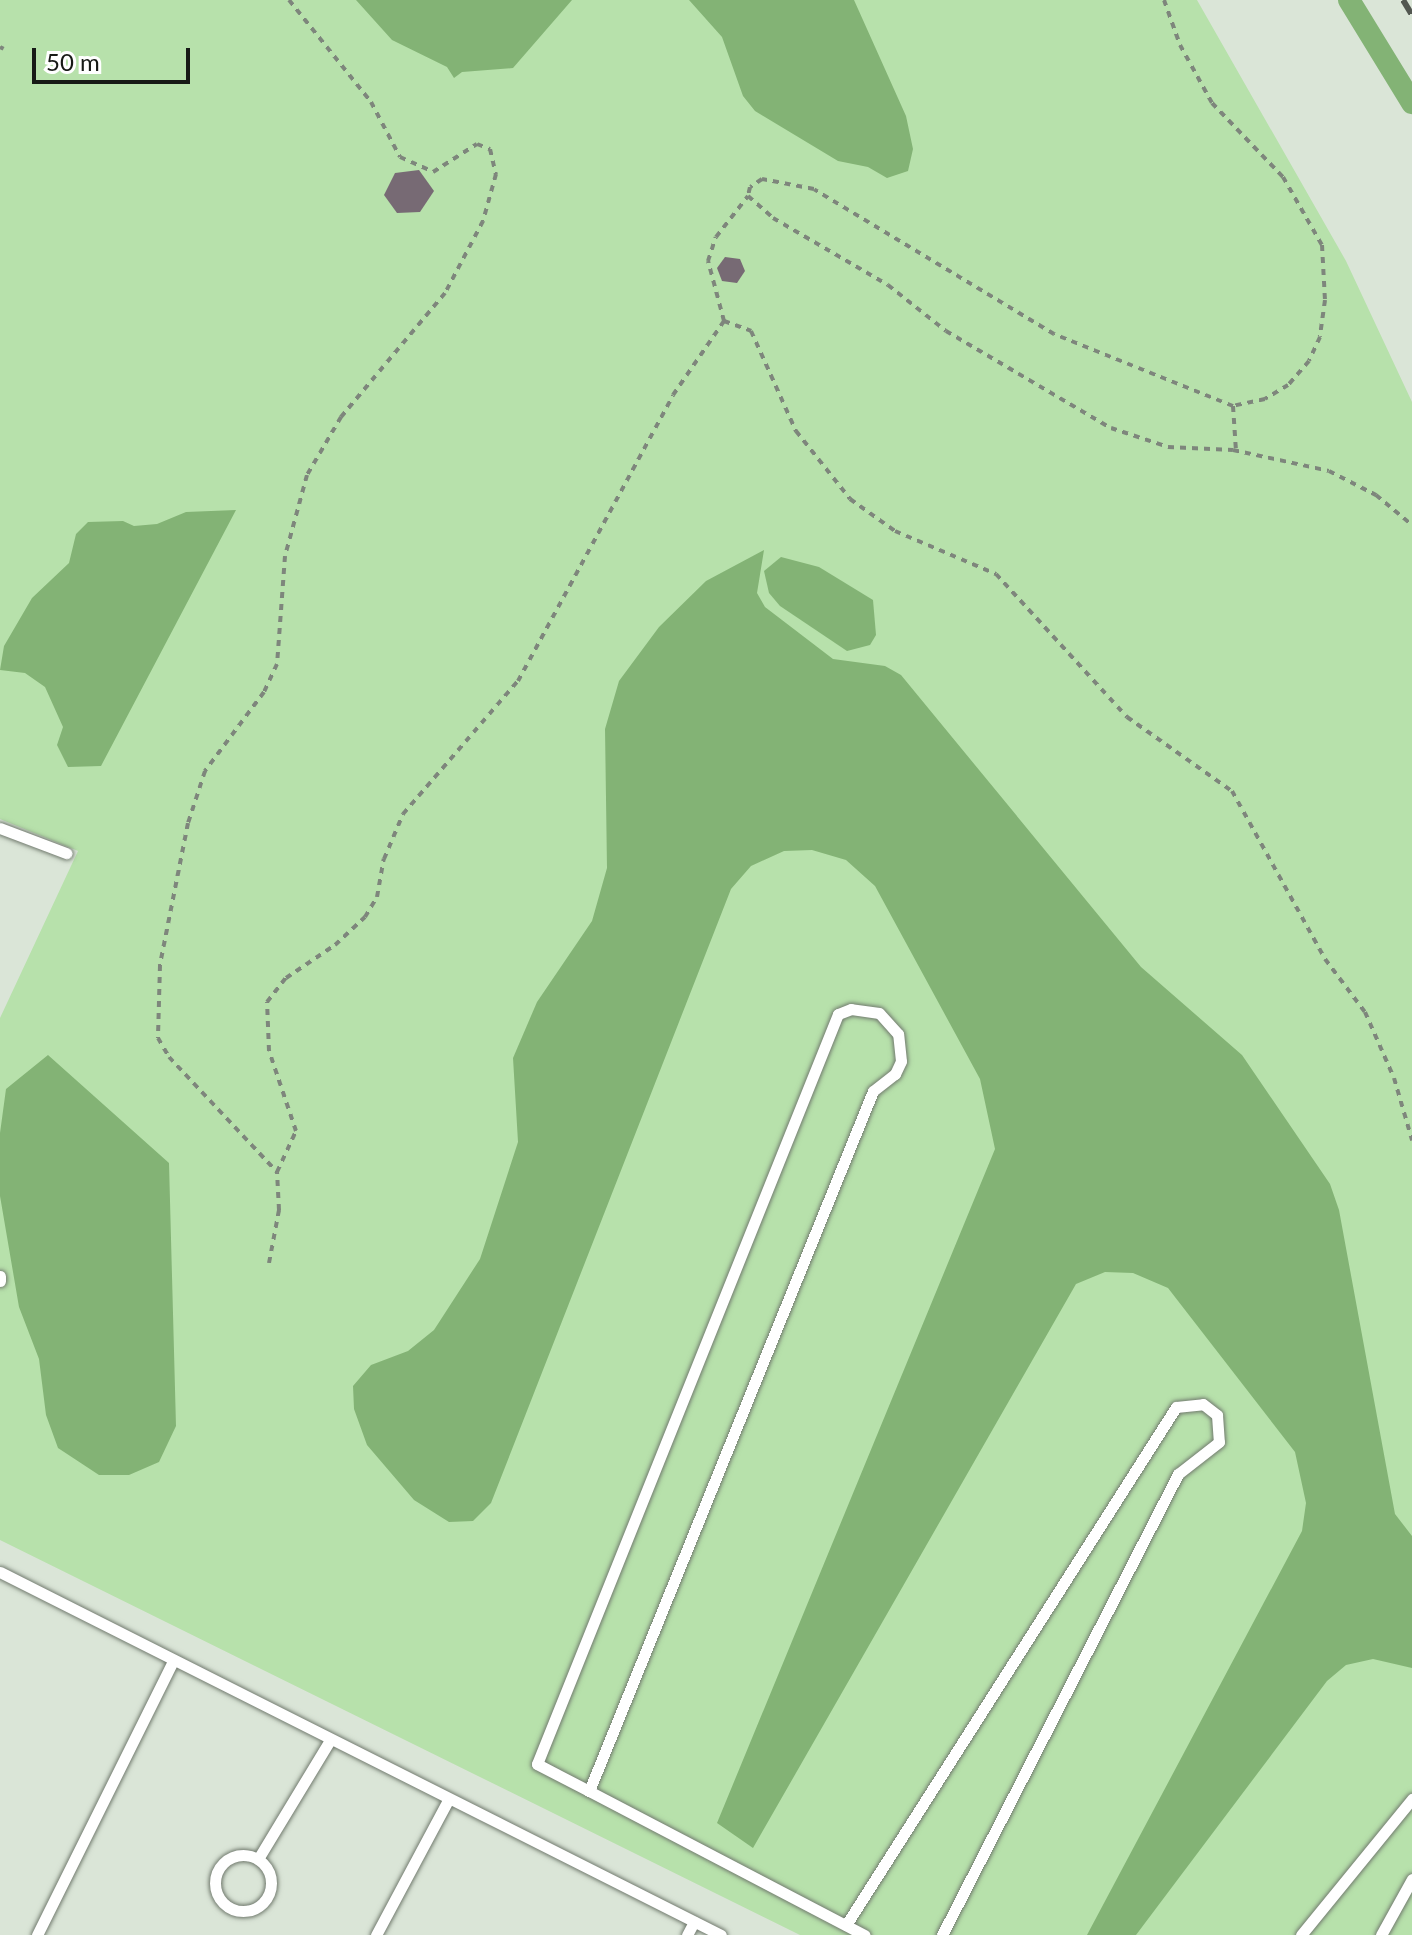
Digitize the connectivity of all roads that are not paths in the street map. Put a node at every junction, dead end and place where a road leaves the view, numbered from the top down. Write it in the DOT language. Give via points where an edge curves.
graph roads {
  1 [pos="0,828"];
  2 [pos="66,853"];
  3 [pos="0,1572"];
  4 [pos="173,1661"];
  5 [pos="330,1740"];
  6 [pos="589,1791"];
  7 [pos="1412,1799"];
  8 [pos="448,1800"];
  9 [pos="258,1859"];
  10 [pos="1412,1879"];
  11 [pos="694,1922"];
  12 [pos="846,1925"];
  13 [pos="37,1935"];
  14 [pos="376,1935"];
  15 [pos="687,1935"];
  16 [pos="721,1935"];
  17 [pos="865,1935"];
  18 [pos="942,1935"];
  19 [pos="1301,1935"];
  20 [pos="1381,1935"];
  1 -- 2 [label="lane"];
  3 -- 4 [label="lane"];
  4 -- 5 [label="lane"];
  4 -- 13 [label="lane"];
  5 -- 8 [label="lane"];
  5 -- 9 [label="lane"];
  6 -- 6 [label="lane" via="537,1764 838,1014 865,1009 879,1013 898,1034 901,1061 895,1074 873,1091"];
  6 -- 12 [label="lane"];
  7 -- 19 [label="lane"];
  8 -- 11 [label="lane"];
  8 -- 14 [label="lane"];
  9 -- 9 [label="lane" via="239,1855 217,1872 216,1891 228,1906 247,1910 269,1893 270,1874"];
  10 -- 20 [label="lane"];
  11 -- 15 [label="lane"];
  11 -- 16 [label="lane"];
  12 -- 17 [label="lane"];
  12 -- 18 [label="lane" via="1176,1407 1203,1404 1217,1415 1219,1442 1178,1474"];
}
